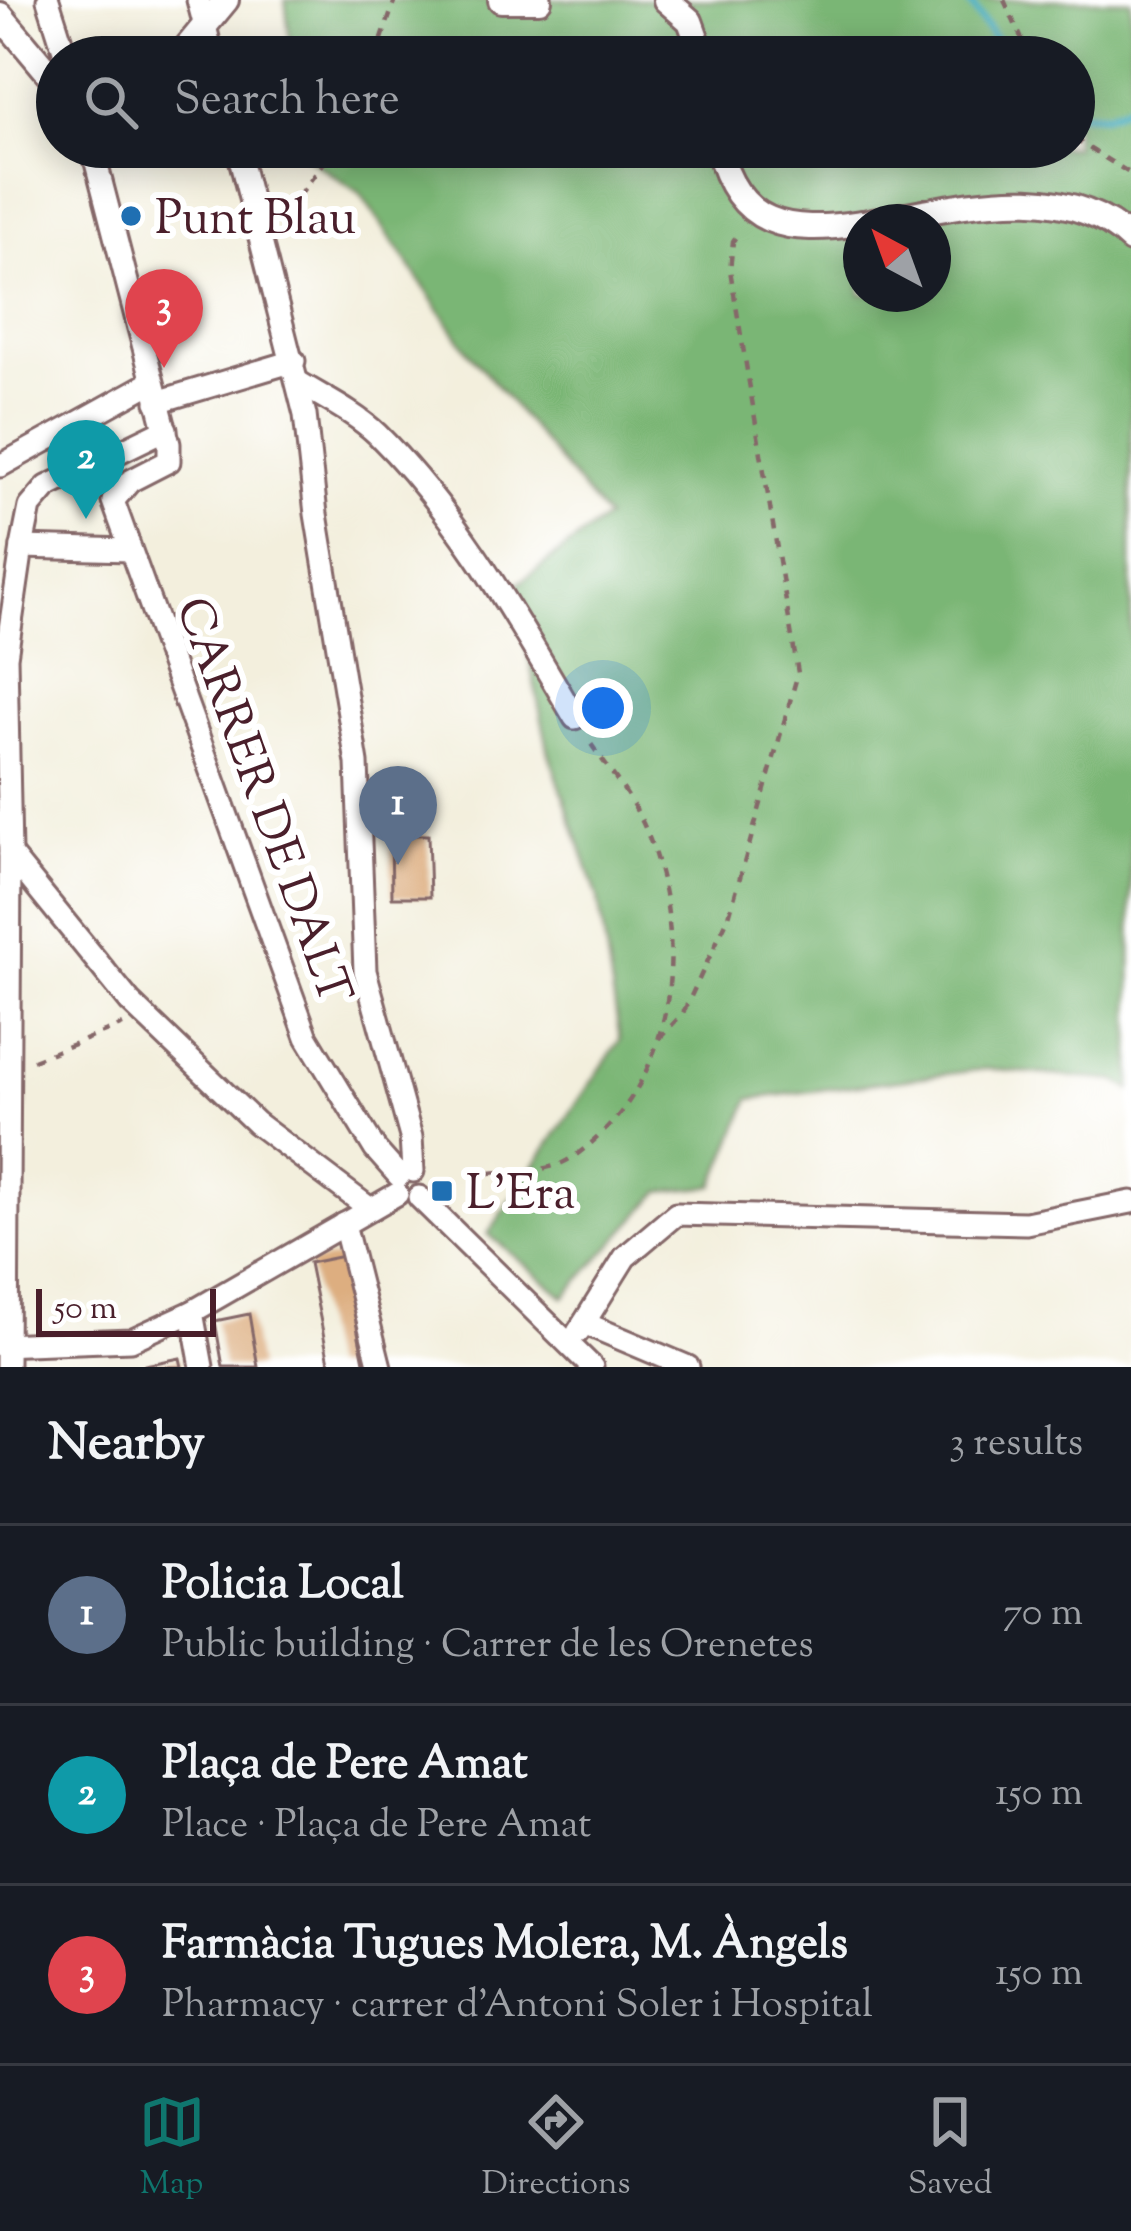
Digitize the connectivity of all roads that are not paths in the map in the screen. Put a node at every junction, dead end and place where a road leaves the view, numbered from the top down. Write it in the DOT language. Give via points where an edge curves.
graph roads {
  1 [pos="48,0"];
  2 [pos="198,0"];
  3 [pos="226,0"];
  4 [pos="501,0"];
  5 [pos="539,0"];
  6 [pos="665,0"];
  7 [pos="0,15"];
  8 [pos="206,29"];
  9 [pos="59,36"];
  10 [pos="199,36"];
  11 [pos="208,36"];
  12 [pos="695,36"];
  13 [pos="36,58"];
  14 [pos="97,168"];
  15 [pos="243,168"];
  16 [pos="724,168"];
  17 [pos="951,210"];
  18 [pos="843,224"];
  19 [pos="1131,240"];
  20 [pos="296,372"];
  21 [pos="154,393"];
  22 [pos="166,429"];
  23 [pos="0,466"];
  24 [pos="22,547"];
  25 [pos="130,550"];
  26 [pos="575,718"];
  27 [pos="10,854"];
  28 [pos="407,1185"];
  29 [pos="1131,1202"];
  30 [pos="369,1208"];
  31 [pos="344,1224"];
  32 [pos="192,1312"];
  33 [pos="584,1323"];
  34 [pos="571,1342"];
  35 [pos="5,1352"];
  36 [pos="202,1367"];
  37 [pos="380,1367"];
  38 [pos="592,1367"];
  39 [pos="688,1367"];
  1 -- 9 [label="street"];
  2 -- 8 [label="street"];
  3 -- 8 [label="street"];
  4 -- 5 [label="street"];
  6 -- 12 [label="street"];
  7 -- 13 [label="street"];
  8 -- 10 [label="street"];
  8 -- 11 [label="street"];
  14 -- 21 [label="street"];
  15 -- 20 [label="street"];
  16 -- 18 [label="street" via="754,212 784,228"];
  17 -- 19 [label="street" via="1059,202 1104,216"];
  20 -- 21 [label="street"];
  20 -- 26 [label="street" via="373,430 420,483 502,594"];
  20 -- 28 [label="street" via="357,764 364,971 412,1137"];
  21 -- 22 [label="street"];
  21 -- 23 [label="street"];
  22 -- 24 [label="street" via="47,487 30,507"];
  22 -- 25 [label="street, CARRER DE DALT" via="169,461 130,481 113,501"];
  24 -- 25 [label="street"];
  24 -- 27 [label="street" via="6,657"];
  25 -- 28 [label="street, CARRER DE DALT" via="307,1037 375,1149"];
  27 -- 30 [label="street" via="145,1016 256,1123"];
  27 -- 35 [label="street"];
  28 -- 30 [label="street"];
  28 -- 34 [label="street, CARRER DE DALT"];
  29 -- 33 [label="street" via="1026,1223 676,1214 625,1257"];
  30 -- 31 [label="street"];
  31 -- 32 [label="street"];
  31 -- 37 [label="street"];
  32 -- 35 [label="street" via="130,1340"];
  32 -- 36 [label="street"];
  33 -- 34 [label="street"];
  33 -- 39 [label="street"];
  34 -- 38 [label="street, CARRER DE DALT"];
}
